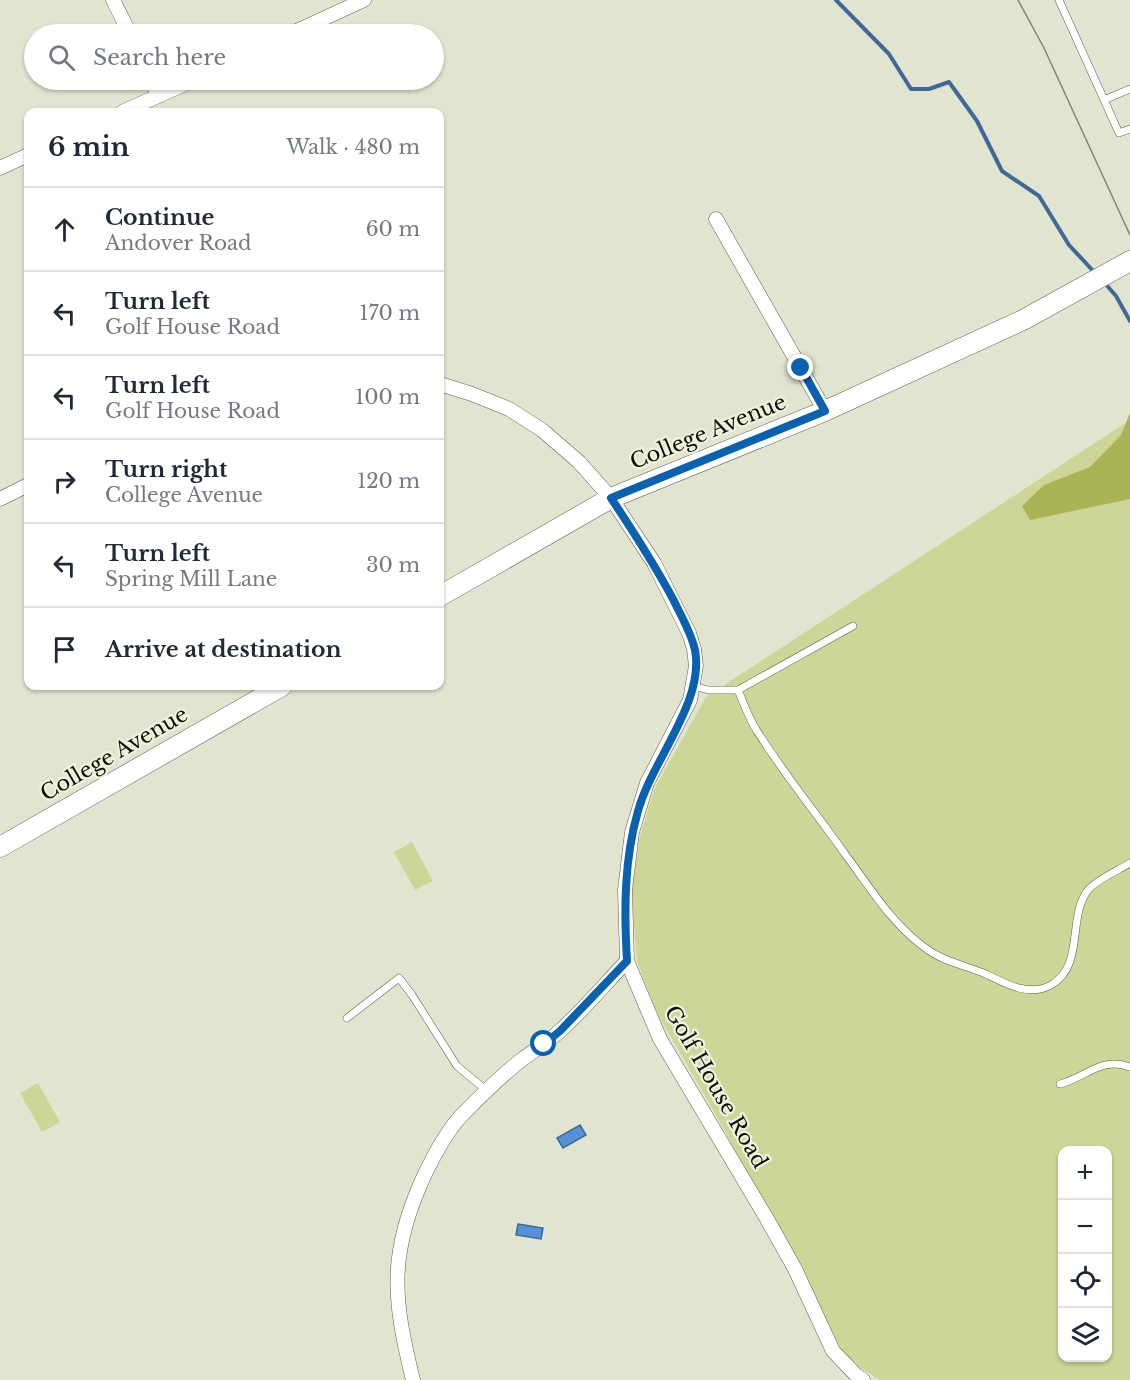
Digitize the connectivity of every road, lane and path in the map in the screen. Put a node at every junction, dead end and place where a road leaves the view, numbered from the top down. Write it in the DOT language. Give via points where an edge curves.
graph roads {
  1 [pos="113,0"];
  2 [pos="364,0"];
  3 [pos="1059,0"];
  4 [pos="125,24"];
  5 [pos="312,24"];
  6 [pos="1130,89"];
  7 [pos="156,90"];
  8 [pos="172,90"];
  9 [pos="159,96"];
  10 [pos="1104,100"];
  11 [pos="131,108"];
  12 [pos="1130,129"];
  13 [pos="24,157"];
  14 [pos="0,168"];
  15 [pos="716,219"];
  16 [pos="1130,261"];
  17 [pos="444,385"];
  18 [pos="825,411"];
  19 [pos="24,487"];
  20 [pos="611,498"];
  21 [pos="0,499"];
  22 [pos="444,594"];
  23 [pos="853,626"];
  24 [pos="694,686"];
  25 [pos="275,690"];
  26 [pos="738,690"];
  27 [pos="0,847"];
  28 [pos="1130,863"];
  29 [pos="627,961"];
  30 [pos="347,1018"];
  31 [pos="1130,1067"];
  32 [pos="1060,1084"];
  33 [pos="487,1091"];
  34 [pos="413,1380"];
  35 [pos="863,1380"];
  1 -- 4 [label="street"];
  2 -- 5 [label="street"];
  3 -- 10 [label="lane"];
  6 -- 10 [label="lane"];
  7 -- 9 [label="street"];
  8 -- 9 [label="street"];
  9 -- 11 [label="street"];
  10 -- 12 [label="lane" via="1119,133"];
  13 -- 14 [label="street"];
  15 -- 18 [label="street"];
  16 -- 18 [label="main road, College Avenue" via="1023,320"];
  17 -- 20 [label="street, Golf House Road" via="499,404 542,430 579,462"];
  18 -- 20 [label="main road, College Avenue"];
  19 -- 21 [label="street"];
  20 -- 22 [label="main road, College Avenue"];
  20 -- 24 [label="street, Golf House Road" via="654,563 685,623 694,650"];
  23 -- 26 [label="lane"];
  24 -- 26 [label="lane" via="724,692"];
  24 -- 29 [label="street, Golf House Road" via="647,783 635,821 625,890"];
  25 -- 27 [label="main road, College Avenue"];
  26 -- 28 [label="lane" via="756,730 887,913 938,957 1018,988 1048,986 1057,981 1068,963 1082,899 1089,888"];
  29 -- 33 [label="street" via="560,1031"];
  29 -- 35 [label="street, Golf House Road" via="660,1039 768,1219 833,1351"];
  30 -- 33 [label="lane" via="399,978 457,1066"];
  31 -- 32 [label="lane" via="1109,1063"];
  33 -- 34 [label="street" via="441,1143 414,1198 403,1232 398,1305"];
}
